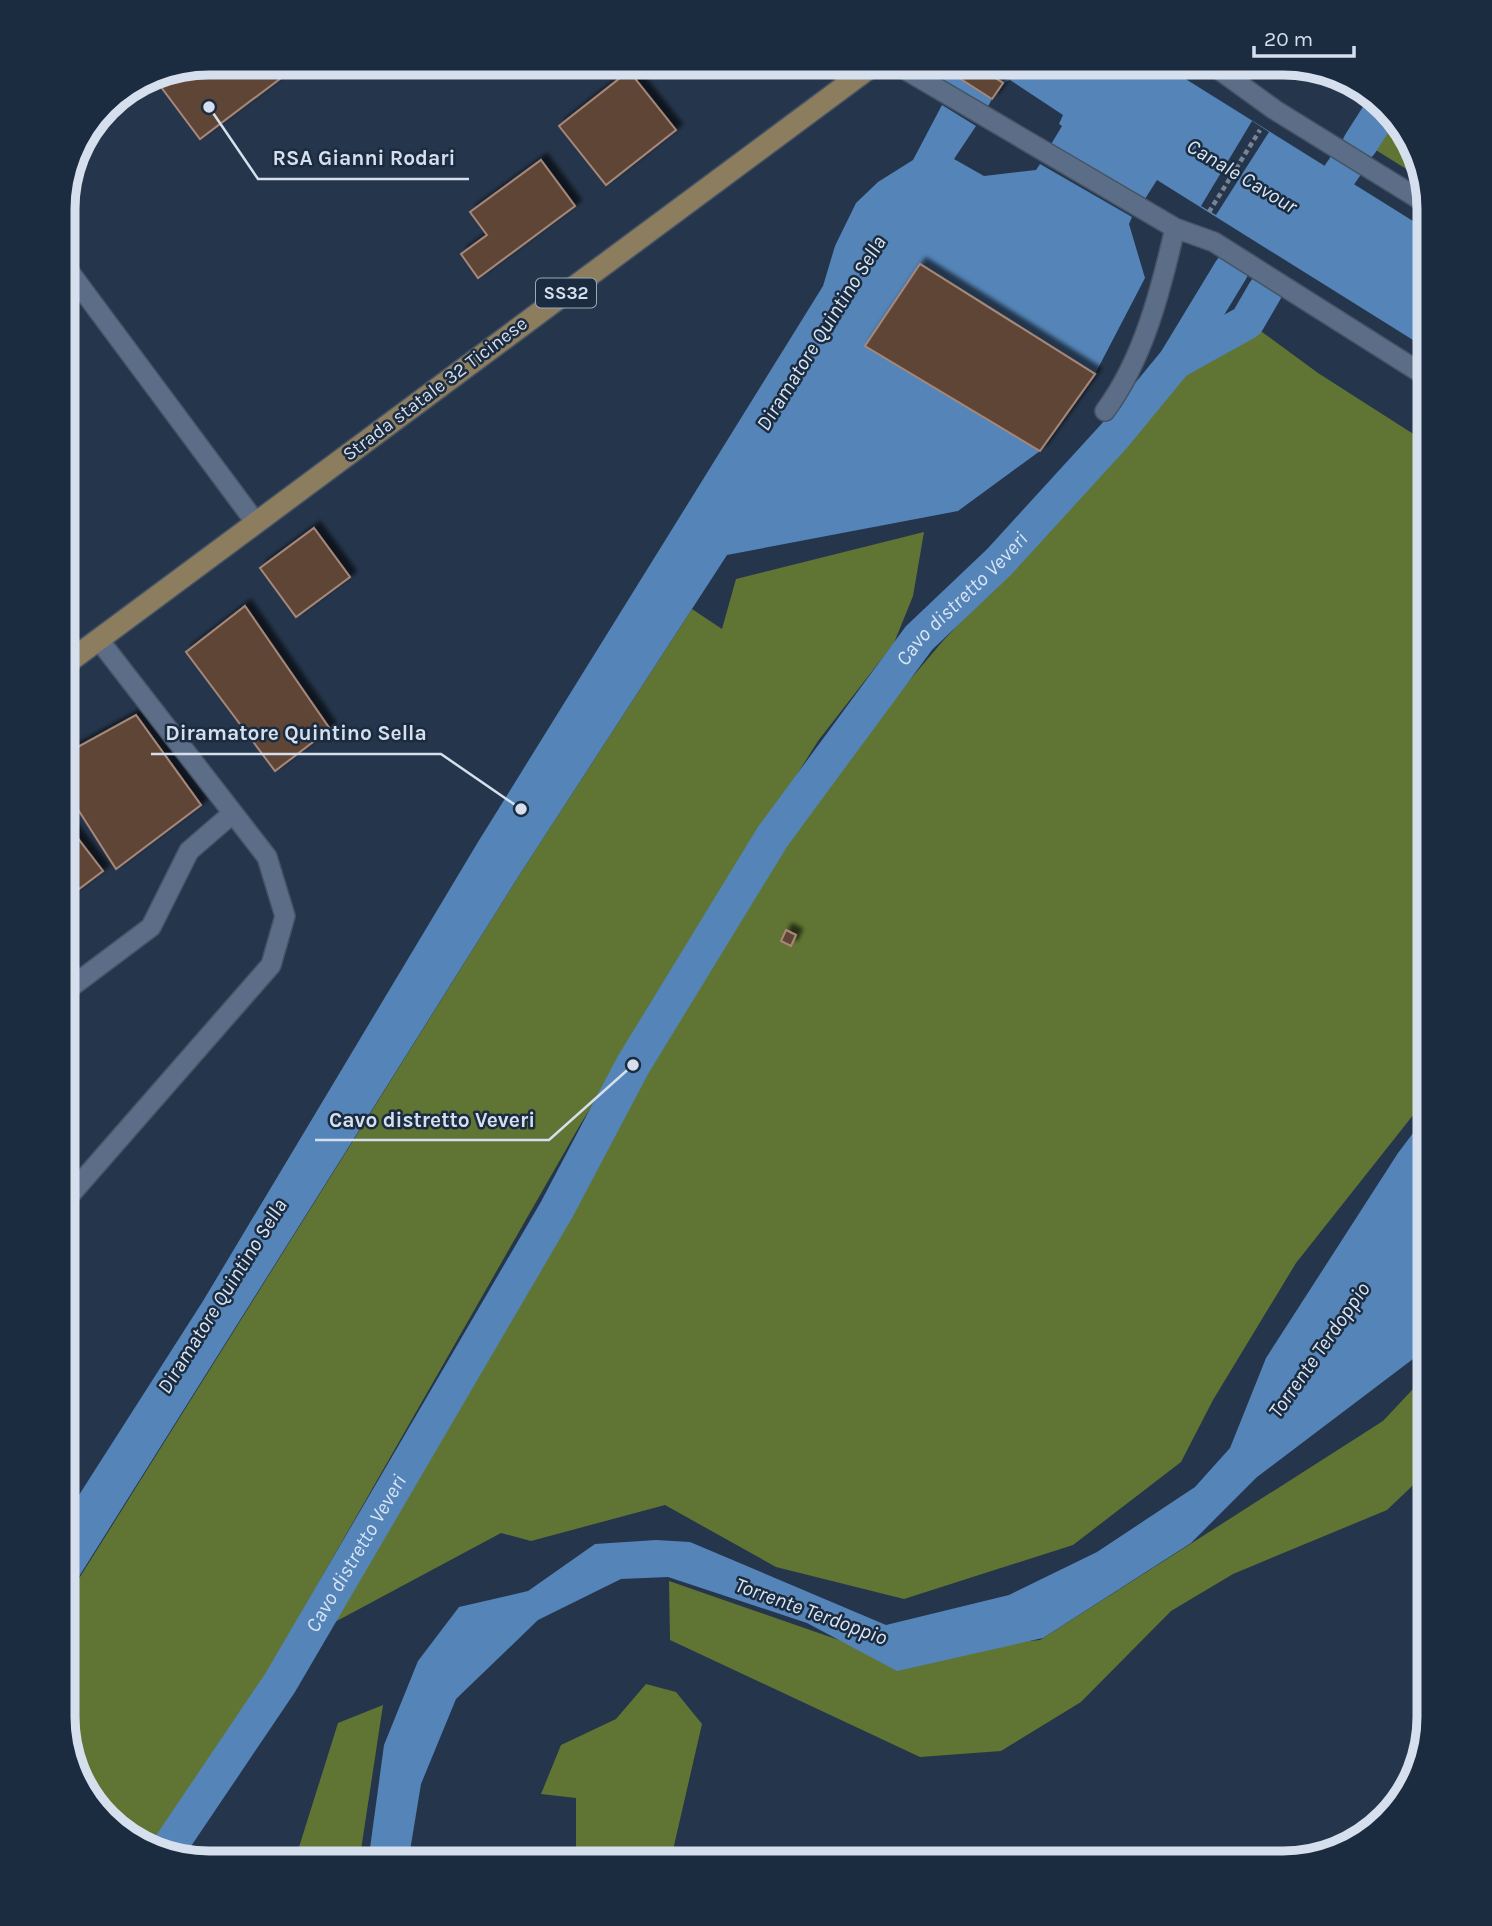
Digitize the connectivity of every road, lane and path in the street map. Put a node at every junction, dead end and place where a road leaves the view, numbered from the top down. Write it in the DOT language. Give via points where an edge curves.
graph roads {
  1 [pos="859,76"];
  2 [pos="916,76"];
  3 [pos="1228,76"];
  4 [pos="1262,127"];
  5 [pos="1416,197"];
  6 [pos="1209,212"];
  7 [pos="1175,228"];
  8 [pos="76,281"];
  9 [pos="1417,370"];
  10 [pos="1105,411"];
  11 [pos="256,523"];
  12 [pos="99,640"];
  13 [pos="76,657"];
  14 [pos="233,813"];
  15 [pos="75,984"];
  16 [pos="75,1189"];
  1 -- 11 [label="main road, Strada statale 32 Ticinese / SS32"];
  2 -- 7 [label="lane"];
  3 -- 5 [label="lane"];
  4 -- 6 [label="path"];
  7 -- 9 [label="lane" via="1214,242"];
  7 -- 10 [label="lane" via="1140,343 1119,392"];
  8 -- 11 [label="lane"];
  11 -- 12 [label="main road, Strada statale 32 Ticinese / SS32"];
  12 -- 13 [label="main road, Strada statale 32 Ticinese / SS32"];
  12 -- 14 [label="lane"];
  14 -- 15 [label="lane" via="189,851 151,928"];
  14 -- 16 [label="lane" via="267,857 285,916 271,965"];
}
